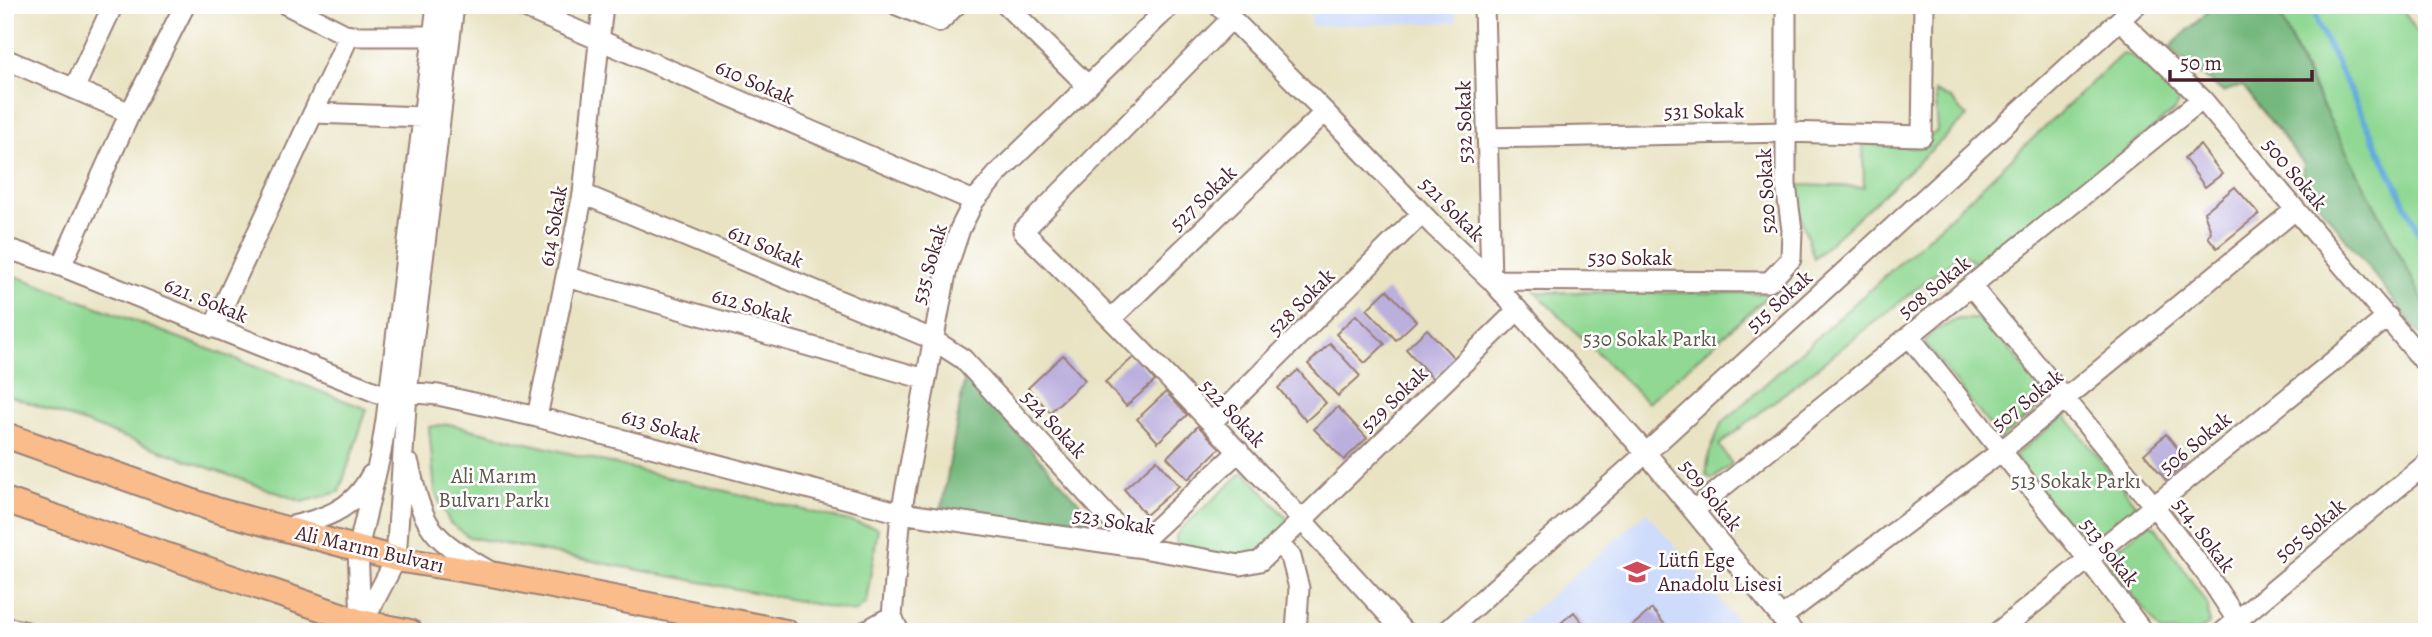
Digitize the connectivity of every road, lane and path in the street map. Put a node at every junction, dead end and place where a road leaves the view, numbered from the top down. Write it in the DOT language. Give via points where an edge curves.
graph roads {
  1 [pos="113,5"];
  2 [pos="185,5"];
  3 [pos="287,5"];
  4 [pos="437,5"];
  5 [pos="454,5"];
  6 [pos="518,5"];
  7 [pos="603,5"];
  8 [pos="897,5"];
  9 [pos="956,5"];
  10 [pos="1006,5"];
  11 [pos="1171,5"];
  12 [pos="1484,5"];
  13 [pos="1786,5"];
  14 [pos="1924,5"];
  15 [pos="2136,5"];
  16 [pos="1225,11"];
  17 [pos="2120,20"];
  18 [pos="349,36"];
  19 [pos="433,36"];
  20 [pos="600,40"];
  21 [pos="5,59"];
  22 [pos="1088,86"];
  23 [pos="74,89"];
  24 [pos="2202,99"];
  25 [pos="1325,112"];
  26 [pos="130,113"];
  27 [pos="314,113"];
  28 [pos="423,117"];
  29 [pos="1787,132"];
  30 [pos="1487,138"];
  31 [pos="583,194"];
  32 [pos="974,201"];
  33 [pos="2295,210"];
  34 [pos="1422,213"];
  35 [pos="5,248"];
  36 [pos="61,266"];
  37 [pos="567,277"];
  38 [pos="1491,280"];
  39 [pos="1769,282"];
  40 [pos="1971,286"];
  41 [pos="1518,310"];
  42 [pos="2388,317"];
  43 [pos="1112,318"];
  44 [pos="214,328"];
  45 [pos="1909,336"];
  46 [pos="933,339"];
  47 [pos="2427,365"];
  48 [pos="925,379"];
  49 [pos="398,394"];
  50 [pos="2065,399"];
  51 [pos="537,417"];
  52 [pos="1212,422"];
  53 [pos="5,435"];
  54 [pos="404,439"];
  55 [pos="1238,451"];
  56 [pos="381,452"];
  57 [pos="2000,452"];
  58 [pos="1646,453"];
  59 [pos="2427,463"];
  60 [pos="5,500"];
  61 [pos="2154,506"];
  62 [pos="1694,510"];
  63 [pos="901,513"];
  64 [pos="1302,520"];
  65 [pos="283,528"];
  66 [pos="1278,543"];
  67 [pos="1136,547"];
  68 [pos="358,549"];
  69 [pos="396,559"];
  70 [pos="2088,559"];
  71 [pos="496,575"];
  72 [pos="895,624"];
  73 [pos="1787,625"];
  74 [pos="2230,626"];
  75 [pos="5,627"];
  76 [pos="360,627"];
  77 [pos="1449,630"];
  78 [pos="26,632"];
  79 [pos="410,632"];
  80 [pos="786,632"];
  81 [pos="864,632"];
  82 [pos="1296,632"];
  83 [pos="1404,632"];
  84 [pos="1998,632"];
  85 [pos="2143,632"];
  1 -- 23 [label="street"];
  2 -- 26 [label="street"];
  3 -- 18 [label="street"];
  4 -- 19 [label="street"];
  5 -- 49 [label="street"];
  6 -- 20 [label="street, 610 Sokak"];
  7 -- 20 [label="street, 614 Sokak"];
  8 -- 9 [label="street" via="939,22"];
  10 -- 22 [label="street"];
  11 -- 22 [label="street, 535 Sokak"];
  12 -- 30 [label="street, 532 Sokak"];
  13 -- 29 [label="street, 520 Sokak"];
  14 -- 29 [label="street, 531 Sokak" via="1922,136"];
  15 -- 17 [label="street, 515 Sokak"];
  16 -- 25 [label="street, 521 Sokak"];
  16 -- 43 [label="street, 522 Sokak" via="1023,232"];
  17 -- 24 [label="street, 500 Sokak"];
  17 -- 58 [label="street, 515 Sokak"];
  18 -- 19 [label="street"];
  18 -- 27 [label="street"];
  19 -- 28 [label="street"];
  20 -- 31 [label="street, 614 Sokak"];
  20 -- 32 [label="street, 610 Sokak"];
  21 -- 23 [label="street"];
  22 -- 32 [label="street, 535 Sokak"];
  23 -- 26 [label="street"];
  24 -- 33 [label="street, 500 Sokak"];
  24 -- 40 [label="street, 508 Sokak"];
  25 -- 34 [label="street, 521 Sokak"];
  25 -- 43 [label="street, 527 Sokak"];
  26 -- 36 [label="street"];
  27 -- 28 [label="street"];
  27 -- 44 [label="street"];
  28 -- 49 [label="street"];
  29 -- 30 [label="street, 531 Sokak"];
  29 -- 39 [label="street, 520 Sokak" via="1791,259"];
  30 -- 38 [label="street, 532 Sokak"];
  31 -- 37 [label="street, 614 Sokak"];
  31 -- 46 [label="street, 611 Sokak"];
  32 -- 46 [label="street, 535 Sokak" via="947,268"];
  33 -- 42 [label="street, 500 Sokak"];
  33 -- 50 [label="street, 507 Sokak"];
  34 -- 38 [label="street, 521 Sokak"];
  34 -- 52 [label="street, 528 Sokak"];
  35 -- 36 [label="street, 621. Sokak"];
  36 -- 44 [label="street, 621. Sokak"];
  37 -- 48 [label="street, 612 Sokak"];
  37 -- 51 [label="street, 614 Sokak"];
  38 -- 39 [label="street, 530 Sokak"];
  38 -- 41 [label="street, 521 Sokak"];
  40 -- 45 [label="street, 508 Sokak"];
  40 -- 50 [label="street, 514. Sokak"];
  41 -- 58 [label="street, 521 Sokak"];
  41 -- 64 [label="street, 529 Sokak"];
  42 -- 47 [label="street, 500 Sokak"];
  42 -- 61 [label="street, 506 Sokak"];
  43 -- 52 [label="street, 522 Sokak"];
  44 -- 49 [label="street, 621. Sokak"];
  45 -- 57 [label="street, 513 Sokak"];
  45 -- 62 [label="street, 508 Sokak"];
  46 -- 48 [label="street, 535 Sokak"];
  46 -- 67 [label="street, 524 Sokak" via="964,359"];
  48 -- 63 [label="street, 535 Sokak"];
  49 -- 51 [label="street, 613 Sokak" via="438,395"];
  49 -- 54 [label="street"];
  49 -- 56 [label="street"];
  50 -- 57 [label="street, 507 Sokak"];
  50 -- 61 [label="street, 514. Sokak"];
  51 -- 63 [label="street, 613 Sokak"];
  52 -- 55 [label="street, 522 Sokak"];
  53 -- 65 [label="main road, Ali Marım Bulvarı" via="216,510"];
  54 -- 69 [label="street"];
  54 -- 71 [label="street" via="418,503 429,528 450,549"];
  55 -- 64 [label="street, 522 Sokak"];
  55 -- 67 [label="street"];
  56 -- 65 [label="street" via="359,496 313,521"];
  56 -- 68 [label="street"];
  57 -- 70 [label="street, 513 Sokak"];
  57 -- 73 [label="street, 507 Sokak"];
  58 -- 62 [label="street, 509 Sokak"];
  58 -- 77 [label="street, 515 Sokak"];
  59 -- 74 [label="street, 505 Sokak"];
  60 -- 76 [label="main road"];
  61 -- 70 [label="street, 506 Sokak"];
  61 -- 74 [label="street, 514. Sokak" via="2208,576"];
  62 -- 73 [label="street, 509 Sokak"];
  63 -- 67 [label="street, 523 Sokak"];
  63 -- 72 [label="street, 535 Sokak"];
  64 -- 66 [label="street, 523 Sokak"];
  64 -- 83 [label="street, 522 Sokak"];
  65 -- 68 [label="main road, Ali Marım Bulvarı"];
  66 -- 67 [label="street, 523 Sokak" via="1260,561 1240,565"];
  66 -- 82 [label="street" via="1291,557 1299,587"];
  68 -- 69 [label="main road, Ali Marım Bulvarı"];
  68 -- 76 [label="street"];
  69 -- 71 [label="main road, Ali Marım Bulvarı"];
  69 -- 76 [label="street"];
  70 -- 84 [label="street, 506 Sokak"];
  70 -- 85 [label="street, 513 Sokak"];
  71 -- 80 [label="main road, Ali Marım Bulvarı"];
  72 -- 81 [label="street"];
  75 -- 78 [label="street"];
  76 -- 79 [label="main road"];
}
